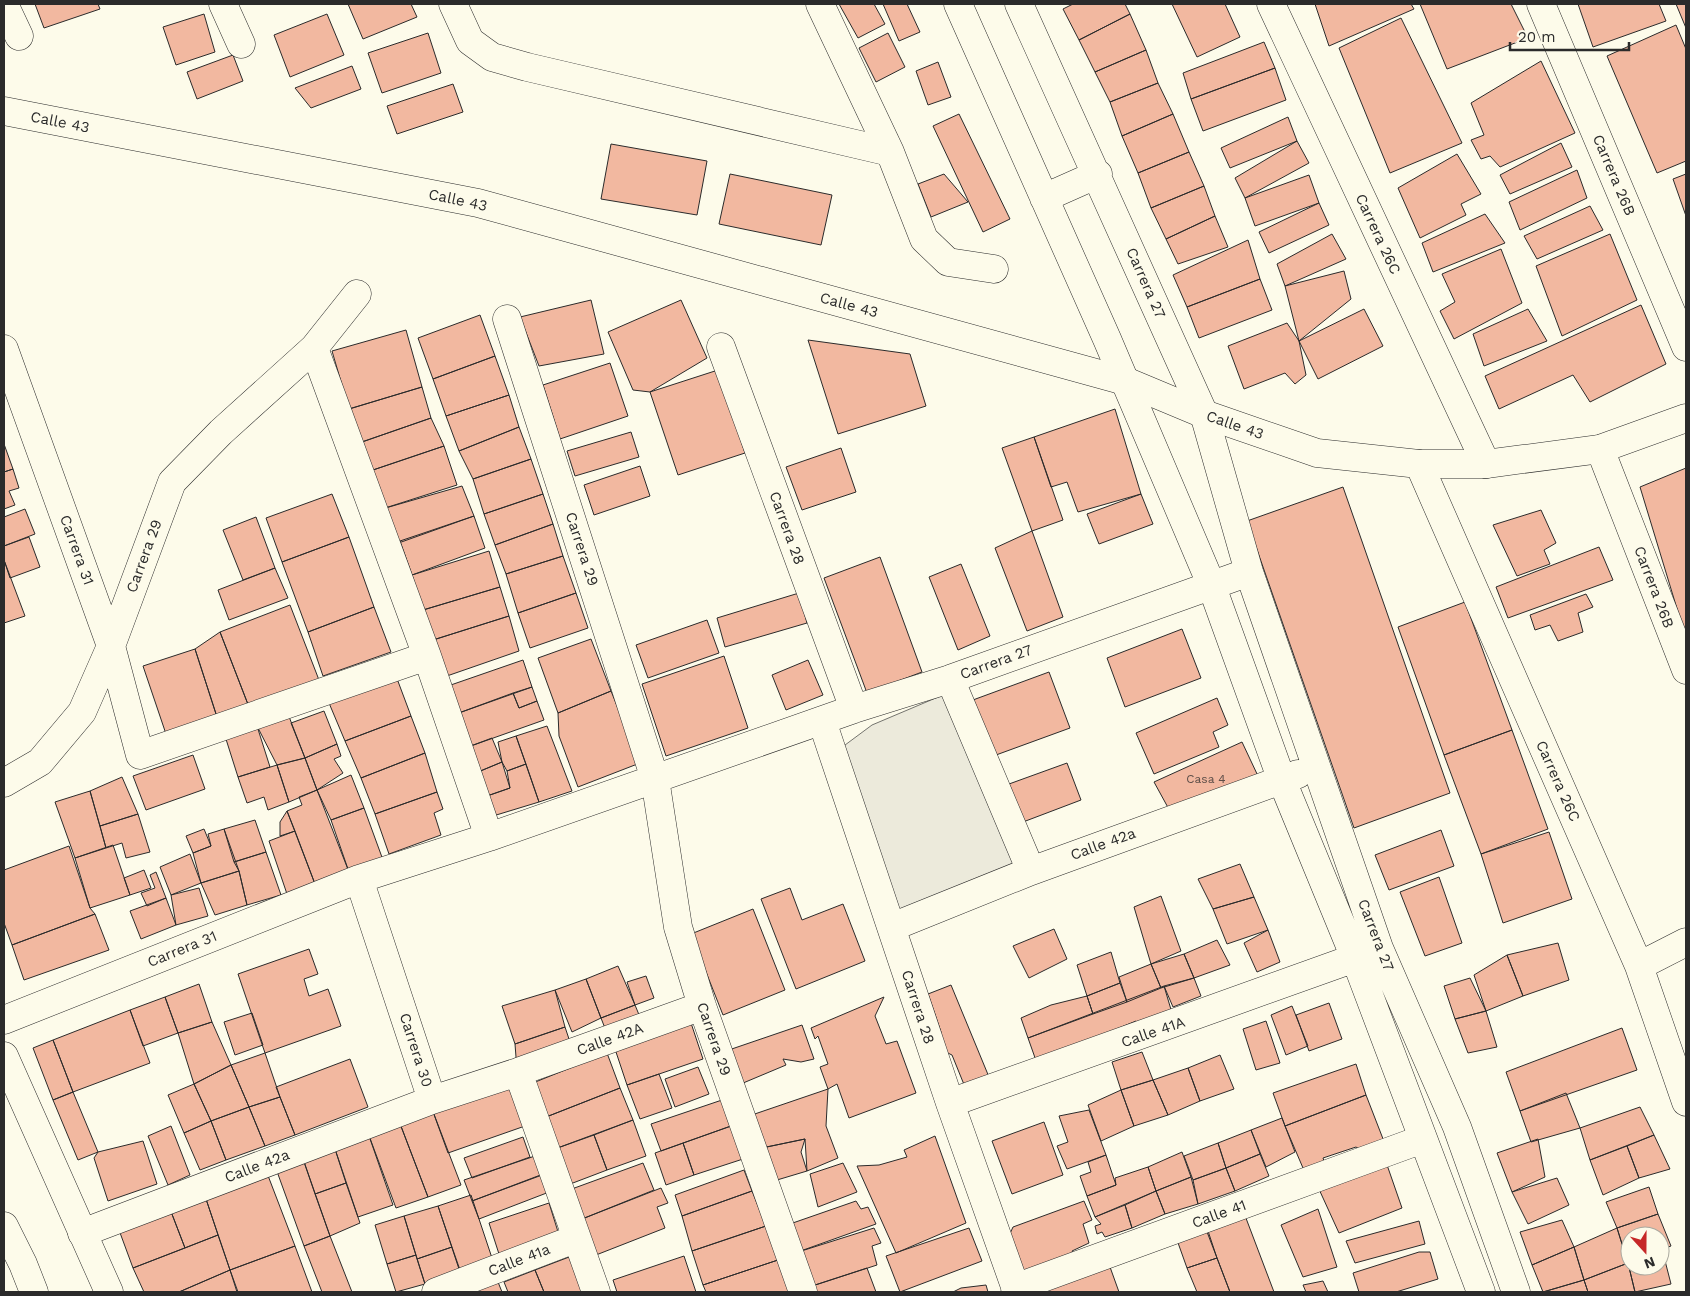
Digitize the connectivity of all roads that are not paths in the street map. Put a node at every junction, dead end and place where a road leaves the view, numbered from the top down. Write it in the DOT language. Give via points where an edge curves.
graph roads {
  1 [pos="4,4"];
  2 [pos="223,4"];
  3 [pos="453,4"];
  4 [pos="820,4"];
  5 [pos="958,4"];
  6 [pos="1019,4"];
  7 [pos="1271,4"];
  8 [pos="1541,4"];
  9 [pos="19,36"];
  10 [pos="241,44"];
  11 [pos="4,111"];
  12 [pos="890,152"];
  13 [pos="1098,174"];
  14 [pos="1044,198"];
  15 [pos="994,269"];
  16 [pos="357,294"];
  17 [pos="507,318"];
  18 [pos="721,347"];
  19 [pos="1686,347"];
  20 [pos="314,348"];
  21 [pos="4,349"];
  22 [pos="1125,381"];
  23 [pos="1204,414"];
  24 [pos="1686,418"];
  25 [pos="1600,449"];
  26 [pos="1419,464"];
  27 [pos="1486,464"];
  28 [pos="1249,572"];
  29 [pos="1211,584"];
  30 [pos="111,646"];
  31 [pos="426,656"];
  32 [pos="1686,670"];
  33 [pos="950,679"];
  34 [pos="854,709"];
  35 [pos="822,721"];
  36 [pos="1316,769"];
  37 [pos="1281,778"];
  38 [pos="655,779"];
  39 [pos="4,783"];
  40 [pos="489,836"];
  41 [pos="1031,871"];
  42 [pos="359,879"];
  43 [pos="892,927"];
  44 [pos="1686,942"];
  45 [pos="1354,958"];
  46 [pos="1639,966"];
  47 [pos="702,1006"];
  48 [pos="4,1020"];
  49 [pos="4,1056"];
  50 [pos="518,1072"];
  51 [pos="432,1100"];
  52 [pos="1686,1102"];
  53 [pos="950,1103"];
  54 [pos="1423,1139"];
  55 [pos="4,1226"];
  56 [pos="82,1233"];
  57 [pos="575,1239"];
  58 [pos="1016,1290"];
  59 [pos="34,1292"];
  60 [pos="109,1292"];
  61 [pos="436,1292"];
  62 [pos="596,1292"];
  63 [pos="803,1292"];
  64 [pos="1481,1292"];
  65 [pos="1516,1292"];
  1 -- 9 [label="street"];
  2 -- 10 [label="street"];
  3 -- 12 [label="street" via="470,41 492,57"];
  4 -- 12 [label="street"];
  5 -- 14 [label="street, Carrera 27"];
  6 -- 13 [label="street, Carrera 27"];
  7 -- 27 [label="street, Carrera 26C"];
  8 -- 19 [label="street, Carrera 26B"];
  11 -- 22 [label="street, Calle 43" via="478,203"];
  12 -- 15 [label="street" via="924,239 948,262"];
  13 -- 14 [label="street"];
  13 -- 23 [label="street, Carrera 27"];
  14 -- 22 [label="street, Carrera 27"];
  16 -- 20 [label="street, Carrera 29"];
  17 -- 38 [label="street, Carrera 29"];
  18 -- 34 [label="street, Carrera 28"];
  20 -- 30 [label="street, Carrera 29" via="221,432 172,482"];
  20 -- 31 [label="street"];
  21 -- 30 [label="street, Carrera 31"];
  22 -- 23 [label="street, Calle 43"];
  22 -- 29 [label="street, Carrera 27"];
  23 -- 26 [label="street, Calle 43" via="1317,453"];
  23 -- 28 [label="street, Carrera 27"];
  24 -- 25 [label="street, Calle 43"];
  25 -- 27 [label="street, Calle 43"];
  25 -- 32 [label="street, Carrera 26B"];
  26 -- 27 [label="street, Calle 43"];
  26 -- 46 [label="street, Carrera 26C"];
  28 -- 29 [label="street, Carrera 27"];
  28 -- 36 [label="street, Carrera 27"];
  29 -- 33 [label="street, Carrera 27"];
  29 -- 37 [label="street, Carrera 27"];
  30 -- 31 [label="street, Carrera 31" via="140,755"];
  30 -- 39 [label="street, Carrera 29" via="82,712 40,762"];
  31 -- 40 [label="street"];
  33 -- 34 [label="street"];
  33 -- 41 [label="street"];
  34 -- 35 [label="street"];
  35 -- 38 [label="street"];
  35 -- 43 [label="street, Carrera 28"];
  36 -- 37 [label="street, Calle 42a"];
  36 -- 65 [label="street, Carrera 27" via="1379,948 1457,1127"];
  37 -- 41 [label="street, Calle 42a"];
  37 -- 45 [label="street, Carrera 27"];
  38 -- 40 [label="street"];
  38 -- 47 [label="street, Carrera 29" via="678,927"];
  40 -- 42 [label="street"];
  41 -- 43 [label="street, Calle 42a"];
  42 -- 48 [label="street, Carrera 31"];
  42 -- 51 [label="street, Carrera 30"];
  43 -- 53 [label="street, Carrera 28"];
  44 -- 46 [label="street"];
  45 -- 53 [label="street, Calle 41A"];
  45 -- 54 [label="street, Carrera 27"];
  46 -- 52 [label="street, Carrera 26C"];
  47 -- 50 [label="street, Calle 42A"];
  47 -- 63 [label="street, Carrera 29"];
  49 -- 56 [label="street"];
  50 -- 51 [label="street, Carrera 30"];
  50 -- 57 [label="street"];
  51 -- 56 [label="street, Calle 42a"];
  53 -- 58 [label="street, Carrera 28"];
  54 -- 58 [label="street, Calle 41"];
  54 -- 64 [label="street, Carrera 27"];
  55 -- 59 [label="street"];
  56 -- 60 [label="street"];
  57 -- 61 [label="street, Calle 41a"];
  57 -- 62 [label="street"];
}
